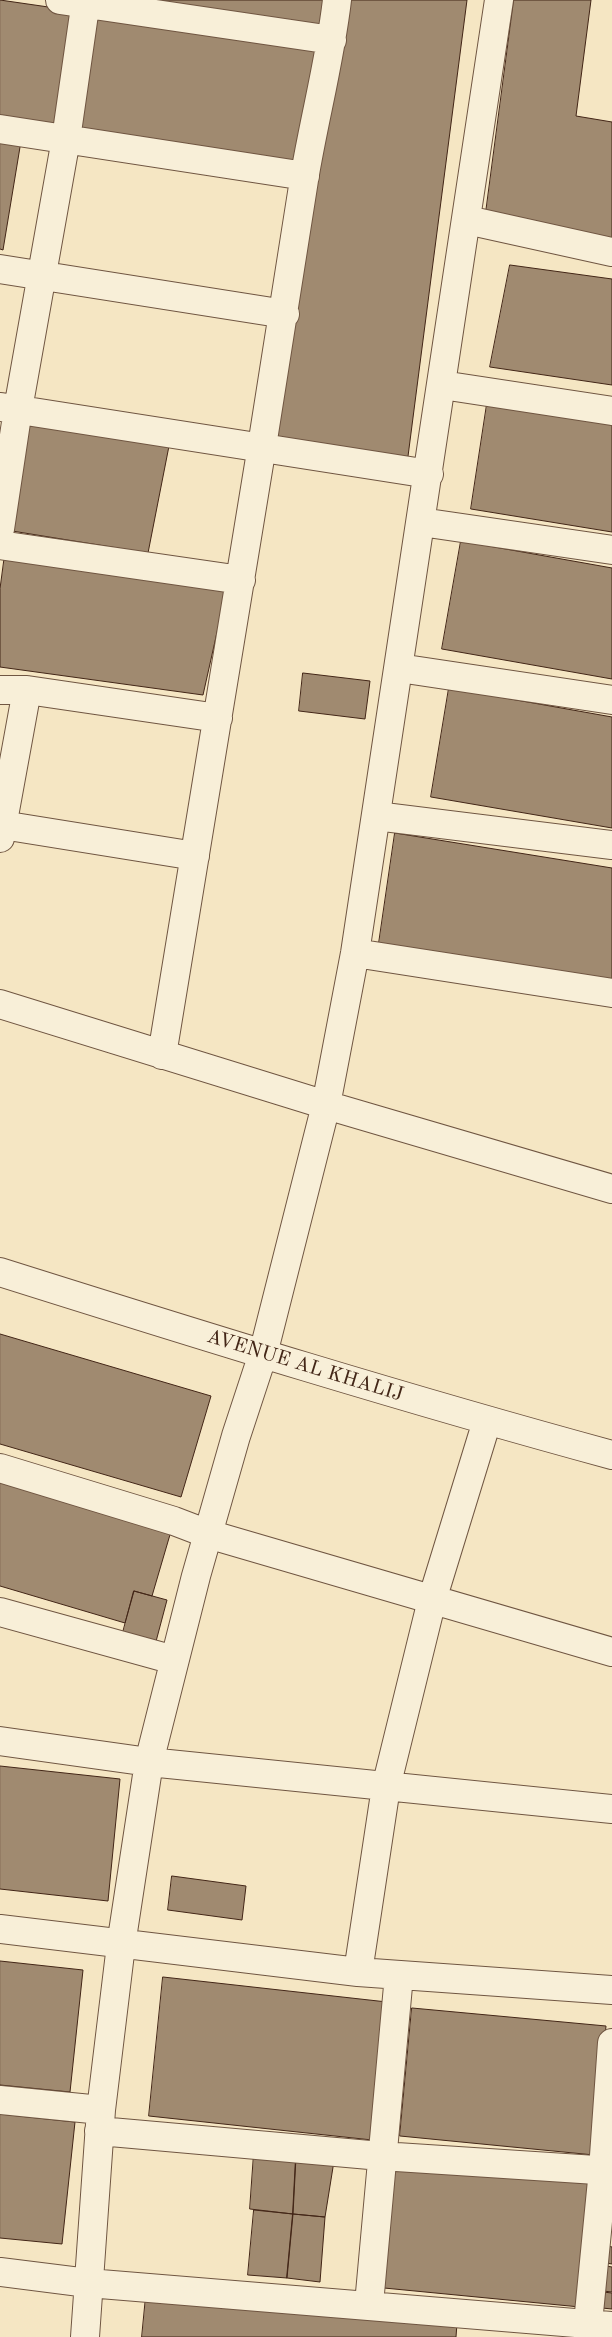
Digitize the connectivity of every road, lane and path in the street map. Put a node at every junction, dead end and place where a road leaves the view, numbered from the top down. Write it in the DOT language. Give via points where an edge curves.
graph roads {
  1 [pos="337,0"];
  2 [pos="499,0"];
  3 [pos="77,1"];
  4 [pos="332,40"];
  5 [pos="0,129"];
  6 [pos="66,139"];
  7 [pos="305,176"];
  8 [pos="467,220"];
  9 [pos="612,252"];
  10 [pos="0,270"];
  11 [pos="42,277"];
  12 [pos="285,314"];
  13 [pos="442,385"];
  14 [pos="9,408"];
  15 [pos="612,410"];
  16 [pos="263,449"];
  17 [pos="429,474"];
  18 [pos="421,522"];
  19 [pos="0,529"];
  20 [pos="0,545"];
  21 [pos="612,550"];
  22 [pos="241,580"];
  23 [pos="399,668"];
  24 [pos="0,690"];
  25 [pos="27,690"];
  26 [pos="612,700"];
  27 [pos="218,718"];
  28 [pos="376,816"];
  29 [pos="1,831"];
  30 [pos="612,845"];
  31 [pos="195,856"];
  32 [pos="355,953"];
  33 [pos="612,993"];
  34 [pos="0,1004"];
  35 [pos="162,1055"];
  36 [pos="326,1105"];
  37 [pos="612,1189"];
  38 [pos="0,1272"];
  39 [pos="263,1354"];
  40 [pos="487,1421"];
  41 [pos="612,1455"];
  42 [pos="0,1468"];
  43 [pos="208,1534"];
  44 [pos="432,1600"];
  45 [pos="0,1612"];
  46 [pos="612,1652"];
  47 [pos="174,1660"];
  48 [pos="0,1741"];
  49 [pos="149,1762"];
  50 [pos="386,1787"];
  51 [pos="612,1809"];
  52 [pos="0,1929"];
  53 [pos="122,1945"];
  54 [pos="358,1972"];
  55 [pos="399,1975"];
  56 [pos="612,1990"];
  57 [pos="612,2043"];
  58 [pos="0,2100"];
  59 [pos="100,2121"];
  60 [pos="381,2156"];
  61 [pos="608,2170"];
  62 [pos="0,2272"];
  63 [pos="88,2283"];
  64 [pos="369,2304"];
  65 [pos="600,2325"];
  66 [pos="494,2327"];
  67 [pos="85,2337"];
  1 -- 4 [label="street"];
  2 -- 8 [label="street"];
  3 -- 4 [label="street"];
  3 -- 6 [label="street"];
  4 -- 7 [label="street"];
  5 -- 6 [label="street"];
  6 -- 7 [label="street"];
  6 -- 11 [label="street"];
  7 -- 12 [label="street"];
  8 -- 9 [label="street"];
  8 -- 13 [label="street"];
  10 -- 11 [label="street"];
  11 -- 12 [label="street"];
  11 -- 14 [label="street"];
  12 -- 16 [label="street"];
  13 -- 15 [label="street"];
  13 -- 17 [label="street"];
  14 -- 16 [label="street"];
  14 -- 19 [label="street"];
  16 -- 17 [label="street"];
  16 -- 22 [label="street"];
  17 -- 18 [label="street"];
  18 -- 21 [label="street"];
  18 -- 23 [label="street"];
  20 -- 22 [label="street"];
  22 -- 27 [label="street"];
  23 -- 26 [label="street"];
  23 -- 28 [label="street"];
  24 -- 25 [label="street"];
  25 -- 27 [label="street"];
  25 -- 29 [label="street"];
  27 -- 31 [label="street"];
  28 -- 30 [label="street"];
  28 -- 32 [label="street"];
  29 -- 31 [label="street"];
  31 -- 35 [label="street"];
  32 -- 33 [label="street"];
  32 -- 36 [label="street"];
  34 -- 35 [label="street"];
  35 -- 36 [label="street"];
  36 -- 37 [label="street"];
  36 -- 39 [label="street"];
  38 -- 39 [label="street, AVENUE AL KHALIJ"];
  39 -- 40 [label="street, AVENUE AL KHALIJ"];
  39 -- 43 [label="street"];
  40 -- 41 [label="street, AVENUE AL KHALIJ"];
  40 -- 44 [label="street"];
  42 -- 43 [label="street"];
  43 -- 44 [label="street"];
  43 -- 47 [label="street"];
  44 -- 46 [label="street"];
  44 -- 50 [label="street"];
  45 -- 47 [label="street"];
  47 -- 49 [label="street"];
  48 -- 49 [label="street"];
  49 -- 50 [label="street"];
  49 -- 53 [label="street"];
  50 -- 51 [label="street"];
  50 -- 54 [label="street"];
  52 -- 53 [label="street"];
  53 -- 54 [label="street"];
  53 -- 59 [label="street"];
  54 -- 55 [label="street"];
  55 -- 56 [label="street"];
  55 -- 60 [label="street"];
  57 -- 61 [label="street"];
  58 -- 59 [label="street"];
  59 -- 60 [label="street"];
  59 -- 63 [label="street"];
  60 -- 61 [label="street"];
  60 -- 64 [label="street"];
  61 -- 65 [label="street"];
  62 -- 63 [label="street"];
  63 -- 64 [label="street"];
  63 -- 67 [label="street"];
  64 -- 66 [label="street"];
  65 -- 66 [label="street"];
}
